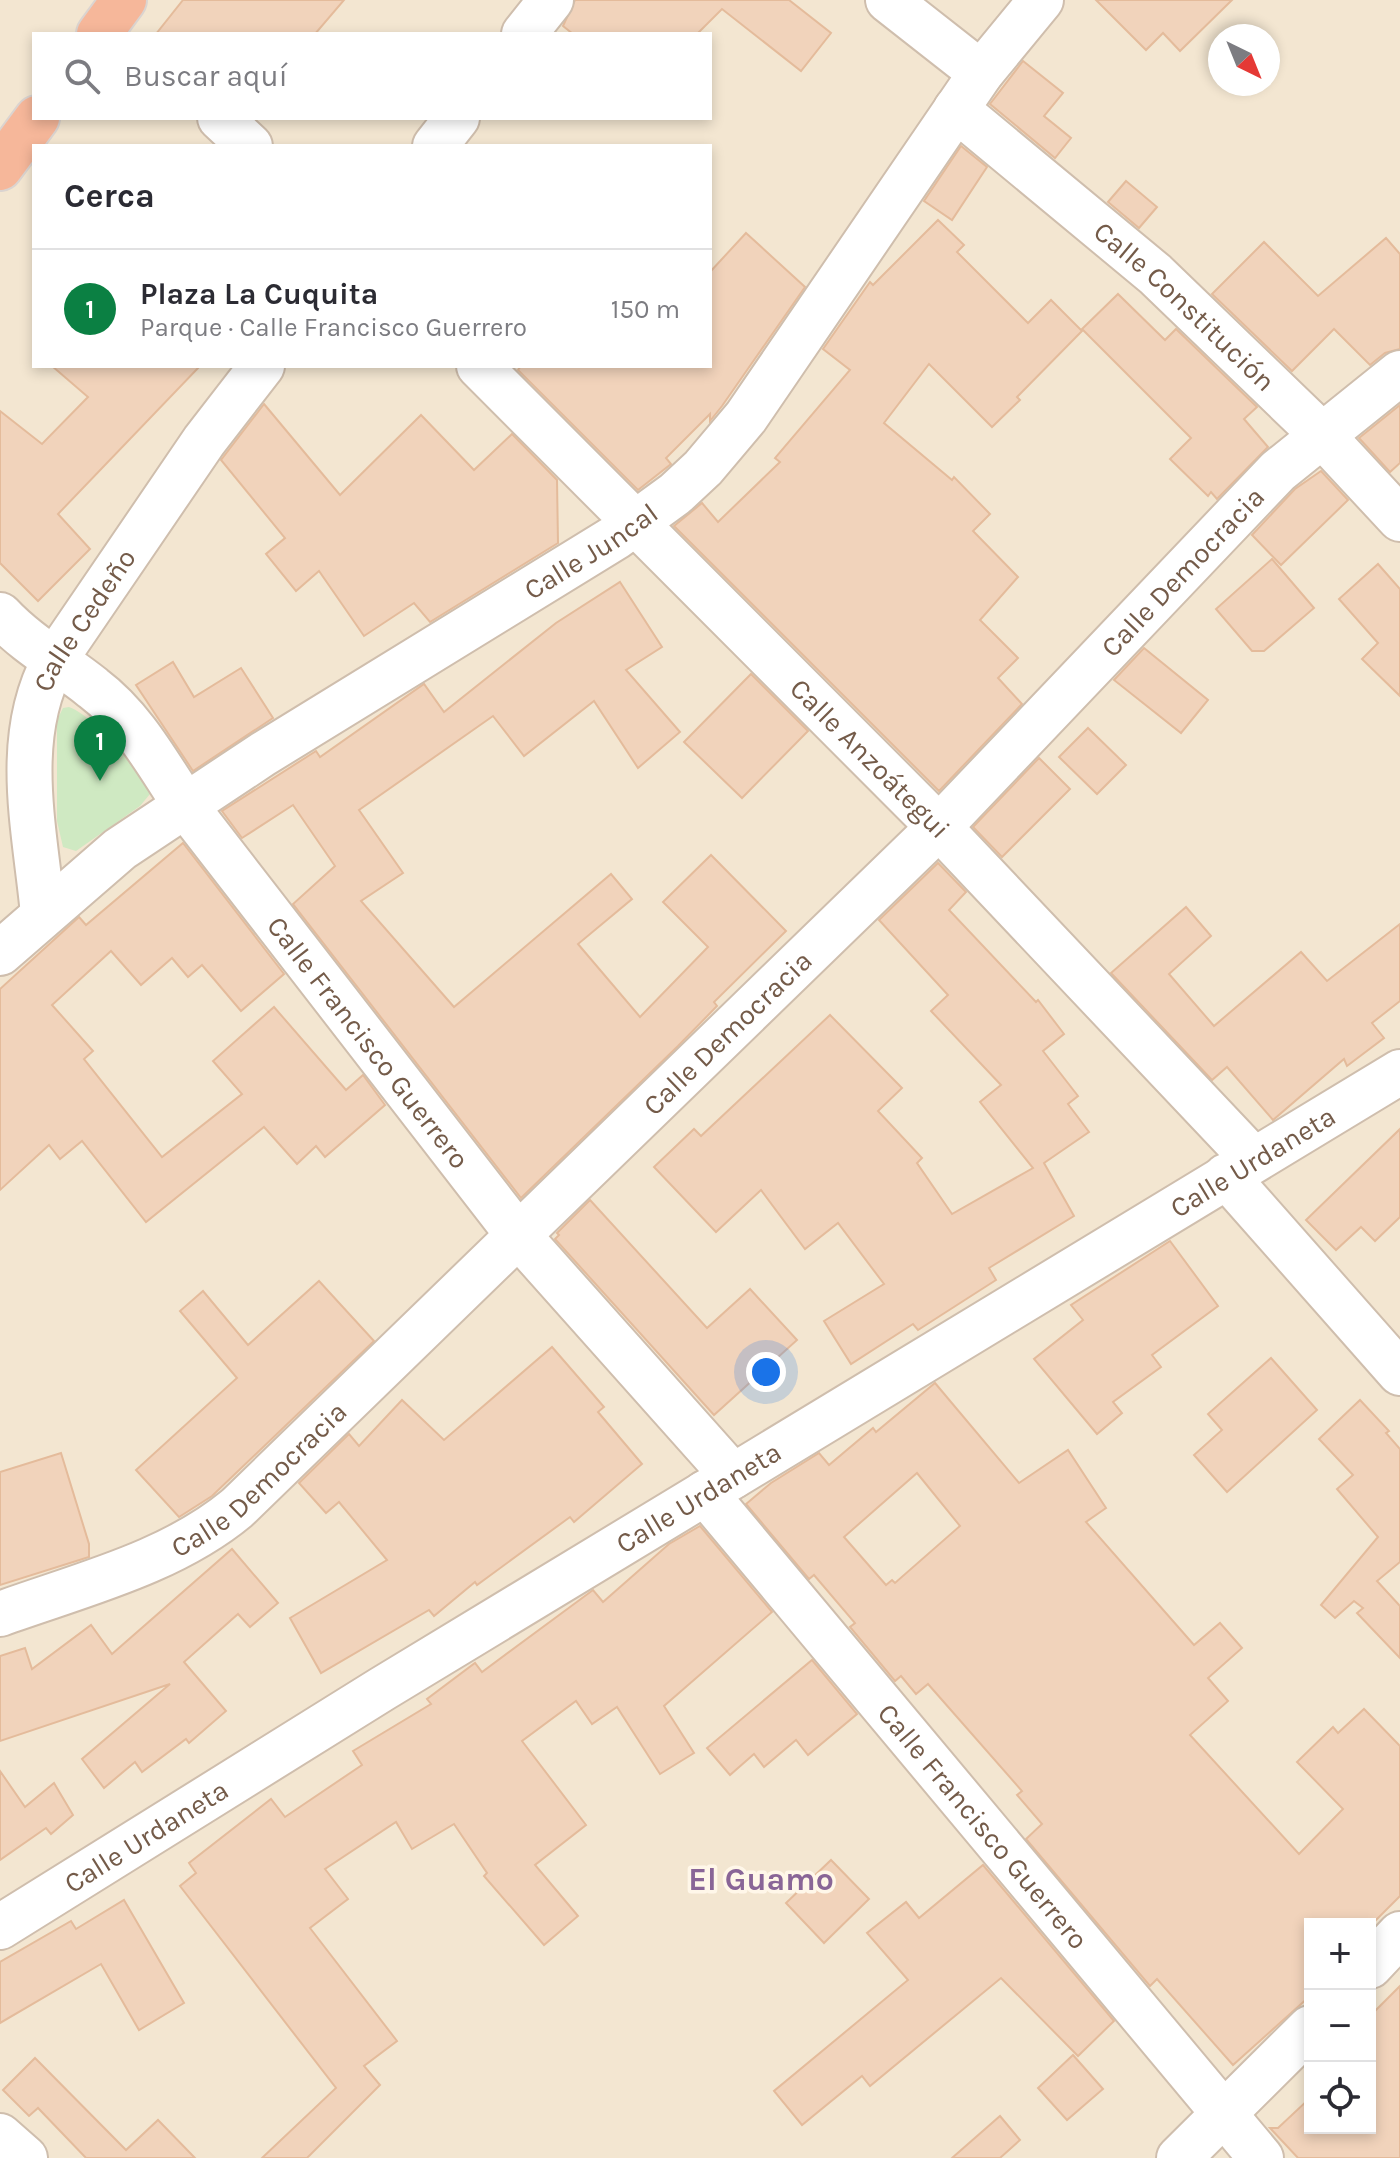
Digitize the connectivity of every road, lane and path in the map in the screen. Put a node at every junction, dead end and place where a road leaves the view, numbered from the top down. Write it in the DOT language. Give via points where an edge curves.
graph roads {
  1 [pos="551,0"];
  2 [pos="888,0"];
  3 [pos="1041,0"];
  4 [pos="526,32"];
  5 [pos="981,73"];
  6 [pos="956,109"];
  7 [pos="36,120"];
  8 [pos="222,120"];
  9 [pos="455,120"];
  10 [pos="248,144"];
  11 [pos="437,144"];
  12 [pos="0,168"];
  13 [pos="260,368"];
  14 [pos="481,368"];
  15 [pos="1400,373"];
  16 [pos="1321,434"];
  17 [pos="1400,519"];
  18 [pos="637,522"];
  19 [pos="0,615"];
  20 [pos="54,661"];
  21 [pos="185,805"];
  22 [pos="939,827"];
  23 [pos="43,914"];
  24 [pos="0,953"];
  25 [pos="1400,1072"];
  26 [pos="1240,1167"];
  27 [pos="518,1235"];
  28 [pos="1400,1373"];
  29 [pos="719,1484"];
  30 [pos="0,1614"];
  31 [pos="0,1927"];
  32 [pos="1400,1934"];
  33 [pos="1376,1960"];
  34 [pos="1304,2034"];
  35 [pos="1224,2113"];
  36 [pos="0,2136"];
  37 [pos="25,2158"];
  38 [pos="1179,2158"];
  39 [pos="1261,2158"];
  1 -- 4 [label="street"];
  2 -- 5 [label="street"];
  3 -- 5 [label="street, Calle Juncal"];
  5 -- 6 [label="street, Calle Juncal"];
  6 -- 16 [label="street, Calle Constitución" via="1155,274"];
  6 -- 18 [label="street, Calle Juncal" via="746,417 703,468"];
  7 -- 12 [label="highway"];
  8 -- 10 [label="street"];
  9 -- 11 [label="street"];
  13 -- 20 [label="street, Calle Cedeño" via="204,441"];
  14 -- 18 [label="street, Calle Anzoátegui"];
  15 -- 16 [label="street, Calle Democracia"];
  16 -- 17 [label="street, Calle Constitución"];
  16 -- 22 [label="street, Calle Democracia" via="1278,471"];
  18 -- 21 [label="street, Calle Juncal"];
  18 -- 22 [label="street, Calle Anzoátegui"];
  19 -- 20 [label="street, Calle Francisco Guerrero"];
  20 -- 21 [label="street, Calle Francisco Guerrero" via="116,709"];
  20 -- 23 [label="street, Calle Cedeño" via="39,690 30,732"];
  21 -- 23 [label="street, Calle Juncal" via="120,849"];
  21 -- 27 [label="street, Calle Francisco Guerrero"];
  22 -- 26 [label="street, Calle Anzoátegui"];
  22 -- 27 [label="street, Calle Democracia"];
  23 -- 24 [label="street, Calle Juncal"];
  25 -- 26 [label="street, Calle Urdaneta"];
  26 -- 28 [label="street, Calle Anzoátegui"];
  26 -- 29 [label="street, Calle Urdaneta"];
  27 -- 29 [label="street, Calle Francisco Guerrero"];
  27 -- 30 [label="street, Calle Democracia" via="218,1524 167,1553"];
  29 -- 31 [label="street, Calle Urdaneta"];
  29 -- 35 [label="street, Calle Francisco Guerrero"];
  32 -- 33 [label="street"];
  34 -- 35 [label="street"];
  35 -- 38 [label="street"];
  35 -- 39 [label="street, Calle Francisco Guerrero"];
  36 -- 37 [label="street"];
}
